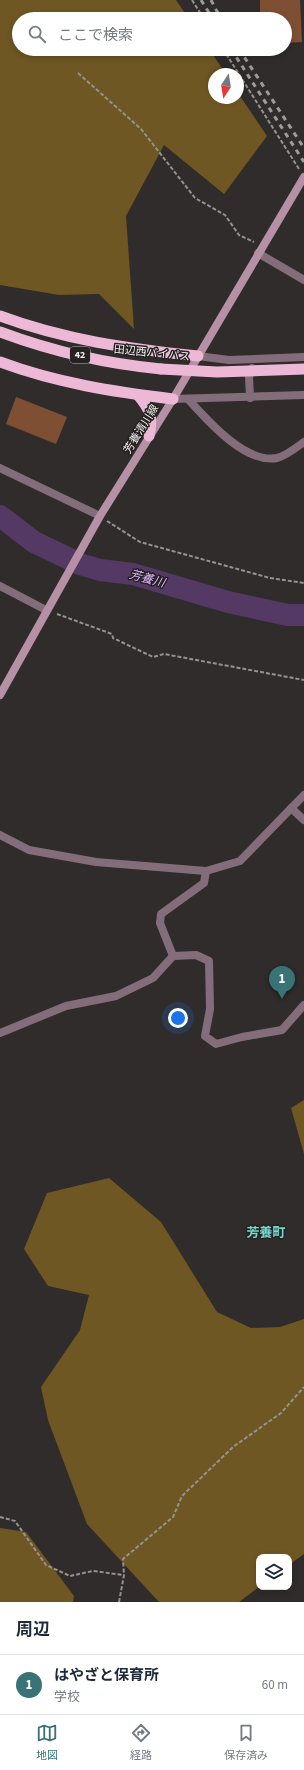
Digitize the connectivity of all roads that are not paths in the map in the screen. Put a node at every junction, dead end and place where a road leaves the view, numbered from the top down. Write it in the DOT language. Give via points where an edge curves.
graph roads {
  1 [pos="304,177"];
  2 [pos="260,250"];
  3 [pos="304,280"];
  4 [pos="0,316"];
  5 [pos="0,332"];
  6 [pos="198,356"];
  7 [pos="304,357"];
  8 [pos="256,359"];
  9 [pos="0,362"];
  10 [pos="304,369"];
  11 [pos="138,395"];
  12 [pos="304,395"];
  13 [pos="250,398"];
  14 [pos="173,399"];
  15 [pos="188,399"];
  16 [pos="149,436"];
  17 [pos="304,442"];
  18 [pos="0,468"];
  19 [pos="100,516"];
  20 [pos="0,586"];
  21 [pos="46,610"];
  22 [pos="0,695"];
  23 [pos="304,795"];
  24 [pos="291,808"];
  25 [pos="304,820"];
  26 [pos="0,835"];
  27 [pos="206,871"];
  28 [pos="173,956"];
  29 [pos="304,1005"];
  30 [pos="0,1033"];
  1 -- 2 [label="main road, 芳養清川線"];
  2 -- 3 [label="street"];
  2 -- 6 [label="main road, 芳養清川線"];
  4 -- 6 [label="highway" via="25,325 121,348"];
  5 -- 10 [label="highway, 田辺西バイパス / 42, bridge" via="131,366 217,372"];
  6 -- 8 [label="street" via="229,360"];
  6 -- 14 [label="main road, 芳養清川線"];
  7 -- 8 [label="street"];
  8 -- 13 [label="street" via="249,377"];
  9 -- 11 [label="highway" via="89,387"];
  11 -- 14 [label="highway"];
  11 -- 16 [label="highway" via="151,412"];
  12 -- 13 [label="street"];
  13 -- 15 [label="street"];
  14 -- 15 [label="street"];
  14 -- 16 [label="main road, 芳養清川線"];
  15 -- 17 [label="street" via="229,441 259,457 278,458"];
  16 -- 19 [label="main road, 芳養清川線"];
  18 -- 19 [label="street"];
  19 -- 21 [label="main road, 芳養清川線"];
  20 -- 21 [label="street"];
  21 -- 22 [label="main road, 芳養清川線"];
  23 -- 24 [label="street"];
  24 -- 25 [label="street"];
  24 -- 27 [label="street" via="240,861"];
  26 -- 27 [label="street" via="29,850 89,861"];
  27 -- 28 [label="street" via="204,883 162,914 160,923"];
  28 -- 29 [label="street" via="196,955 208,961 210,1009 205,1036 216,1044 242,1036 282,1030"];
  28 -- 30 [label="street" via="153,978 116,996 66,1006"];
}
